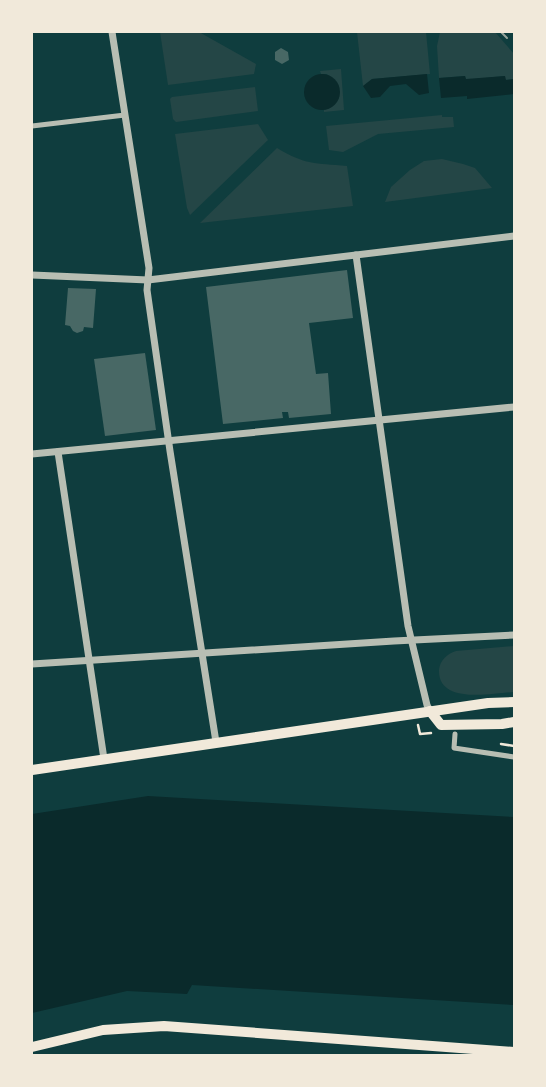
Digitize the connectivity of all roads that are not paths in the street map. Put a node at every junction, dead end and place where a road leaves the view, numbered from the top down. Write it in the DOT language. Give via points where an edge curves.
graph roads {
  1 [pos="112,32"];
  2 [pos="125,115"];
  3 [pos="32,126"];
  4 [pos="514,236"];
  5 [pos="356,255"];
  6 [pos="32,275"];
  7 [pos="148,280"];
  8 [pos="514,407"];
  9 [pos="380,420"];
  10 [pos="168,440"];
  11 [pos="58,452"];
  12 [pos="32,454"];
  13 [pos="514,635"];
  14 [pos="412,640"];
  15 [pos="201,654"];
  16 [pos="90,660"];
  17 [pos="32,664"];
  18 [pos="514,702"];
  19 [pos="430,711"];
  20 [pos="514,724"];
  21 [pos="455,734"];
  22 [pos="216,743"];
  23 [pos="514,757"];
  24 [pos="104,759"];
  25 [pos="32,770"];
  26 [pos="32,1046"];
  27 [pos="514,1052"];
  1 -- 2 [label="street"];
  2 -- 3 [label="street"];
  2 -- 7 [label="street"];
  4 -- 5 [label="street"];
  5 -- 7 [label="street"];
  5 -- 9 [label="street"];
  6 -- 7 [label="street"];
  7 -- 10 [label="street"];
  8 -- 9 [label="street"];
  9 -- 10 [label="street"];
  9 -- 14 [label="street"];
  10 -- 11 [label="street"];
  10 -- 15 [label="street"];
  11 -- 12 [label="street"];
  11 -- 16 [label="street"];
  13 -- 14 [label="street"];
  14 -- 15 [label="street"];
  14 -- 19 [label="street"];
  15 -- 16 [label="street"];
  15 -- 22 [label="street"];
  16 -- 17 [label="street"];
  16 -- 24 [label="street"];
  18 -- 19 [label="main road"];
  19 -- 20 [label="main road" via="442,725"];
  19 -- 22 [label="main road"];
  21 -- 23 [label="street" via="454,748"];
  22 -- 24 [label="main road"];
  24 -- 25 [label="main road"];
  26 -- 27 [label="main road" via="103,1030 164,1026"];
}
